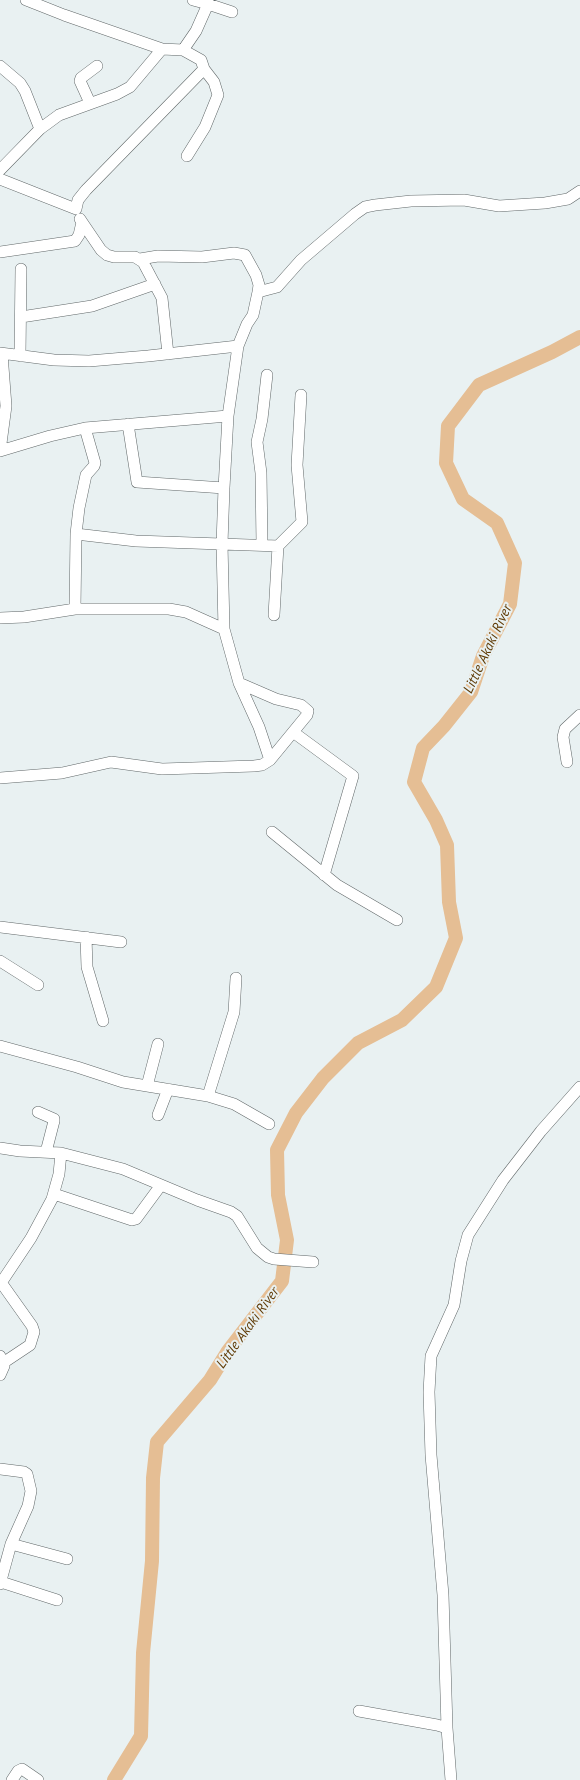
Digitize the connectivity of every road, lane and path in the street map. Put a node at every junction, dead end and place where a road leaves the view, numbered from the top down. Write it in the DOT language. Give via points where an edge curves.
graph roads {
  1 [pos="26,0"];
  2 [pos="193,0"];
  3 [pos="208,2"];
  4 [pos="232,12"];
  5 [pos="162,49"];
  6 [pos="183,50"];
  7 [pos="0,66"];
  8 [pos="97,66"];
  9 [pos="204,69"];
  10 [pos="90,103"];
  11 [pos="40,129"];
  12 [pos="187,156"];
  13 [pos="0,170"];
  14 [pos="0,179"];
  15 [pos="580,191"];
  16 [pos="76,209"];
  17 [pos="82,222"];
  18 [pos="0,252"];
  19 [pos="140,259"];
  20 [pos="21,269"];
  21 [pos="155,284"];
  22 [pos="258,292"];
  23 [pos="21,317"];
  24 [pos="238,346"];
  25 [pos="1,353"];
  26 [pos="168,354"];
  27 [pos="20,356"];
  28 [pos="267,375"];
  29 [pos="302,396"];
  30 [pos="228,416"];
  31 [pos="128,424"];
  32 [pos="85,428"];
  33 [pos="0,452"];
  34 [pos="224,488"];
  35 [pos="76,534"];
  36 [pos="222,544"];
  37 [pos="262,544"];
  38 [pos="278,546"];
  39 [pos="75,609"];
  40 [pos="274,614"];
  41 [pos="0,618"];
  42 [pos="224,628"];
  43 [pos="239,683"];
  44 [pos="580,714"];
  45 [pos="294,732"];
  46 [pos="270,760"];
  47 [pos="566,762"];
  48 [pos="0,778"];
  49 [pos="272,832"];
  50 [pos="324,875"];
  51 [pos="397,920"];
  52 [pos="0,927"];
  53 [pos="86,937"];
  54 [pos="121,942"];
  55 [pos="0,961"];
  56 [pos="236,978"];
  57 [pos="38,985"];
  58 [pos="103,1021"];
  59 [pos="158,1044"];
  60 [pos="0,1046"];
  61 [pos="147,1086"];
  62 [pos="580,1087"];
  63 [pos="168,1089"];
  64 [pos="208,1096"];
  65 [pos="38,1112"];
  66 [pos="158,1115"];
  67 [pos="269,1124"];
  68 [pos="0,1148"];
  69 [pos="46,1152"];
  70 [pos="61,1152"];
  71 [pos="160,1185"];
  72 [pos="54,1194"];
  73 [pos="310,1262"];
  74 [pos="0,1282"];
  75 [pos="2,1360"];
  76 [pos="0,1375"];
  77 [pos="0,1469"];
  78 [pos="11,1544"];
  79 [pos="67,1559"];
  80 [pos="0,1583"];
  81 [pos="57,1600"];
  82 [pos="359,1711"];
  83 [pos="447,1728"];
  84 [pos="12,1780"];
  85 [pos="38,1780"];
  86 [pos="452,1780"];
  1 -- 5 [label="street"];
  2 -- 3 [label="street"];
  3 -- 4 [label="street"];
  3 -- 6 [label="street"];
  5 -- 6 [label="street"];
  5 -- 10 [label="street" via="130,87"];
  6 -- 9 [label="street" via="201,60"];
  7 -- 11 [label="street" via="25,90"];
  8 -- 10 [label="street" via="80,81"];
  9 -- 12 [label="street" via="214,82 218,95 206,126"];
  9 -- 16 [label="street" via="86,190"];
  10 -- 11 [label="street" via="58,115"];
  11 -- 13 [label="street"];
  14 -- 16 [label="street"];
  15 -- 22 [label="street" via="568,199 500,206 464,200 375,205 355,214 302,260 277,287"];
  16 -- 17 [label="street"];
  17 -- 18 [label="street" via="76,241"];
  17 -- 19 [label="street" via="107,255"];
  19 -- 21 [label="street"];
  19 -- 22 [label="street" via="245,255 256,275"];
  20 -- 23 [label="street"];
  21 -- 23 [label="street" via="92,306"];
  21 -- 26 [label="street" via="164,306"];
  22 -- 24 [label="street" via="253,315"];
  23 -- 27 [label="street"];
  24 -- 26 [label="street"];
  24 -- 30 [label="street"];
  25 -- 27 [label="street"];
  25 -- 33 [label="street" via="6,406"];
  26 -- 27 [label="street" via="89,361"];
  28 -- 37 [label="street" via="256,442 261,473"];
  29 -- 38 [label="street" via="297,465 302,522"];
  30 -- 31 [label="street"];
  30 -- 34 [label="street"];
  31 -- 32 [label="street"];
  31 -- 34 [label="street" via="137,482"];
  32 -- 33 [label="street"];
  32 -- 35 [label="street" via="95,463 86,475"];
  34 -- 36 [label="street"];
  35 -- 36 [label="street" via="136,541"];
  35 -- 39 [label="street"];
  36 -- 37 [label="street"];
  36 -- 42 [label="street"];
  37 -- 38 [label="street"];
  38 -- 40 [label="street"];
  39 -- 41 [label="street"];
  39 -- 42 [label="street" via="186,612"];
  42 -- 43 [label="street"];
  43 -- 45 [label="street" via="266,696 306,707 307,715"];
  43 -- 46 [label="street"];
  44 -- 47 [label="street" via="565,729"];
  45 -- 46 [label="street"];
  45 -- 50 [label="street" via="353,776"];
  46 -- 48 [label="street" via="254,766 162,769 111,762 62,773"];
  49 -- 50 [label="street"];
  50 -- 51 [label="street"];
  52 -- 53 [label="street"];
  53 -- 54 [label="street"];
  53 -- 58 [label="street" via="87,967"];
  55 -- 57 [label="street"];
  56 -- 64 [label="street" via="234,1012"];
  59 -- 61 [label="street"];
  60 -- 61 [label="street"];
  61 -- 63 [label="street"];
  62 -- 83 [label="street" via="502,1180 468,1235 454,1305 431,1356 431,1455 443,1596"];
  63 -- 64 [label="street"];
  63 -- 66 [label="street"];
  64 -- 67 [label="street" via="234,1104"];
  65 -- 69 [label="street" via="54,1119"];
  68 -- 69 [label="street"];
  69 -- 70 [label="street"];
  70 -- 71 [label="street" via="123,1169"];
  70 -- 72 [label="street"];
  71 -- 72 [label="street" via="132,1220"];
  71 -- 73 [label="street" via="231,1212 237,1216 257,1248 274,1259"];
  72 -- 74 [label="street" via="31,1238"];
  74 -- 75 [label="street" via="34,1332 30,1346"];
  75 -- 76 [label="street"];
  77 -- 78 [label="street" via="27,1474 31,1491"];
  78 -- 79 [label="street"];
  78 -- 80 [label="street"];
  80 -- 81 [label="street"];
  82 -- 83 [label="street"];
  83 -- 86 [label="street"];
  84 -- 85 [label="street" via="22,1769"];
}
